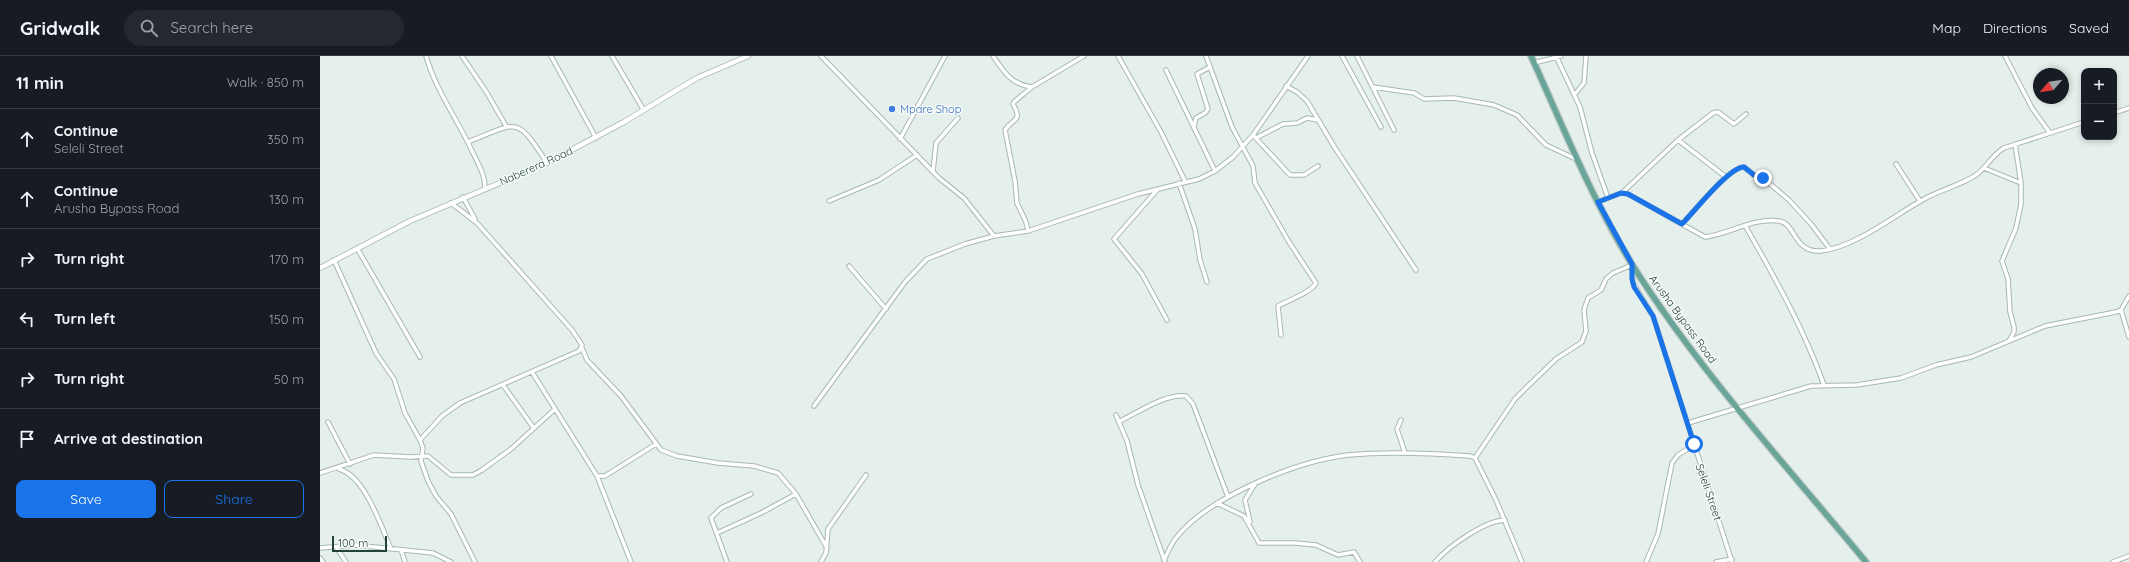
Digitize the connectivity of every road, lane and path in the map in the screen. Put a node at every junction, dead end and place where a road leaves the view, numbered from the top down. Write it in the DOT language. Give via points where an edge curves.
graph roads {
  1 [pos="426,56"];
  2 [pos="462,56"];
  3 [pos="551,56"];
  4 [pos="612,56"];
  5 [pos="748,56"];
  6 [pos="821,56"];
  7 [pos="945,56"];
  8 [pos="993,56"];
  9 [pos="1084,56"];
  10 [pos="1118,56"];
  11 [pos="1206,56"];
  12 [pos="1308,56"];
  13 [pos="1342,56"];
  14 [pos="1357,56"];
  15 [pos="1531,56"];
  16 [pos="1556,56"];
  17 [pos="1561,56"];
  18 [pos="1586,56"];
  19 [pos="2005,56"];
  20 [pos="1534,64"];
  21 [pos="1210,67"];
  22 [pos="1166,70"];
  23 [pos="1286,86"];
  24 [pos="1032,87"];
  25 [pos="1373,87"];
  26 [pos="1575,94"];
  27 [pos="2129,108"];
  28 [pos="643,109"];
  29 [pos="2117,112"];
  30 [pos="1746,114"];
  31 [pos="958,118"];
  32 [pos="1318,120"];
  33 [pos="2081,123"];
  34 [pos="506,126"];
  35 [pos="1194,127"];
  36 [pos="1381,127"];
  37 [pos="1394,130"];
  38 [pos="2050,133"];
  39 [pos="1254,136"];
  40 [pos="596,138"];
  41 [pos="900,139"];
  42 [pos="1678,140"];
  43 [pos="468,142"];
  44 [pos="2015,144"];
  45 [pos="1243,147"];
  46 [pos="917,155"];
  47 [pos="1579,160"];
  48 [pos="547,162"];
  49 [pos="1896,164"];
  50 [pos="1318,166"];
  51 [pos="1984,168"];
  52 [pos="932,171"];
  53 [pos="1215,172"];
  54 [pos="1726,177"];
  55 [pos="1184,181"];
  56 [pos="1179,183"];
  57 [pos="2021,183"];
  58 [pos="485,188"];
  59 [pos="1159,188"];
  60 [pos="1623,192"];
  61 [pos="463,197"];
  62 [pos="1608,198"];
  63 [pos="829,201"];
  64 [pos="1920,201"];
  65 [pos="1598,202"];
  66 [pos="451,203"];
  67 [pos="477,223"];
  68 [pos="1682,224"];
  69 [pos="1746,227"];
  70 [pos="1028,232"];
  71 [pos="994,236"];
  72 [pos="357,248"];
  73 [pos="1830,249"];
  74 [pos="334,260"];
  75 [pos="1632,265"];
  76 [pos="849,266"];
  77 [pos="320,268"];
  78 [pos="1416,270"];
  79 [pos="1207,282"];
  80 [pos="2129,296"];
  81 [pos="886,310"];
  82 [pos="2121,310"];
  83 [pos="1167,320"];
  84 [pos="1282,335"];
  85 [pos="2129,337"];
  86 [pos="2009,341"];
  87 [pos="582,348"];
  88 [pos="420,357"];
  89 [pos="532,372"];
  90 [pos="503,385"];
  91 [pos="1824,385"];
  92 [pos="814,406"];
  93 [pos="1738,409"];
  94 [pos="554,410"];
  95 [pos="1116,415"];
  96 [pos="1401,420"];
  97 [pos="1120,421"];
  98 [pos="328,422"];
  99 [pos="1688,424"];
  100 [pos="533,427"];
  101 [pos="420,440"];
  102 [pos="656,444"];
  103 [pos="1694,444"];
  104 [pos="1405,453"];
  105 [pos="421,456"];
  106 [pos="1475,458"];
  107 [pos="350,464"];
  108 [pos="338,468"];
  109 [pos="320,473"];
  110 [pos="866,475"];
  111 [pos="597,476"];
  112 [pos="1256,484"];
  113 [pos="751,494"];
  114 [pos="796,494"];
  115 [pos="1228,496"];
  116 [pos="1217,503"];
  117 [pos="1505,520"];
  118 [pos="1252,527"];
  119 [pos="717,533"];
  120 [pos="320,543"];
  121 [pos="336,547"];
  122 [pos="321,548"];
  123 [pos="827,548"];
  124 [pos="391,549"];
  125 [pos="401,550"];
  126 [pos="2129,556"];
  127 [pos="320,558"];
  128 [pos="1732,560"];
  129 [pos="1165,561"];
  130 [pos="323,562"];
  131 [pos="346,562"];
  132 [pos="405,562"];
  133 [pos="451,562"];
  134 [pos="475,562"];
  135 [pos="632,562"];
  136 [pos="727,562"];
  137 [pos="820,562"];
  138 [pos="1360,562"];
  139 [pos="1435,562"];
  140 [pos="1522,562"];
  141 [pos="1646,562"];
  142 [pos="1716,562"];
  143 [pos="1866,562"];
  144 [pos="2113,562"];
  1 -- 43 [label="street" via="437,86"];
  2 -- 34 [label="street"];
  3 -- 40 [label="street"];
  4 -- 28 [label="street"];
  5 -- 28 [label="street, Naberera Road" via="697,78"];
  6 -- 41 [label="street" via="886,121"];
  7 -- 41 [label="street"];
  8 -- 24 [label="street" via="1008,76 1022,85"];
  9 -- 24 [label="street"];
  10 -- 55 [label="street" via="1161,132"];
  11 -- 21 [label="street"];
  12 -- 23 [label="street"];
  13 -- 36 [label="street"];
  14 -- 25 [label="street"];
  15 -- 20 [label="main road, Arusha Bypass Road"];
  16 -- 17 [label="street"];
  16 -- 20 [label="street"];
  16 -- 26 [label="street"];
  18 -- 26 [label="street" via="1584,83"];
  19 -- 38 [label="street" via="2032,108"];
  20 -- 47 [label="main road, Arusha Bypass Road"];
  21 -- 35 [label="street" via="1196,74 1208,108 1196,118"];
  21 -- 45 [label="street" via="1230,121"];
  22 -- 35 [label="street"];
  23 -- 32 [label="street" via="1302,96"];
  23 -- 39 [label="street"];
  24 -- 70 [label="street" via="1014,103 1018,118 1004,132 1017,203"];
  25 -- 37 [label="street"];
  25 -- 47 [label="street" via="1414,94 1424,99 1454,98 1500,107 1517,116 1546,145"];
  26 -- 62 [label="street"];
  27 -- 29 [label="street"];
  28 -- 40 [label="street, Naberera Road"];
  30 -- 42 [label="street" via="1734,124 1718,112 1714,112"];
  31 -- 52 [label="street" via="936,143"];
  32 -- 39 [label="street" via="1307,118 1297,123 1283,124"];
  32 -- 78 [label="street"];
  33 -- 38 [label="street"];
  34 -- 43 [label="street"];
  34 -- 48 [label="street" via="516,126 524,130"];
  35 -- 53 [label="street"];
  38 -- 44 [label="street"];
  39 -- 45 [label="street"];
  39 -- 50 [label="street" via="1286,171 1294,176 1304,175"];
  40 -- 48 [label="street, Naberera Road"];
  41 -- 46 [label="street"];
  42 -- 54 [label="street"];
  42 -- 60 [label="street"];
  43 -- 58 [label="street" via="484,176"];
  44 -- 51 [label="street" via="1996,154"];
  44 -- 57 [label="street"];
  45 -- 53 [label="street"];
  45 -- 84 [label="street" via="1255,170 1255,183 1316,283 1298,297 1278,306"];
  46 -- 52 [label="street"];
  46 -- 63 [label="street" via="879,180"];
  47 -- 65 [label="main road, Arusha Bypass Road"];
  48 -- 58 [label="street, Naberera Road"];
  49 -- 64 [label="street"];
  51 -- 57 [label="street"];
  51 -- 64 [label="street" via="1964,182"];
  52 -- 71 [label="street" via="964,198"];
  53 -- 55 [label="street"];
  54 -- 68 [label="street"];
  54 -- 73 [label="street" via="1742,166 1763,178 1799,211"];
  55 -- 56 [label="street"];
  56 -- 59 [label="street"];
  56 -- 79 [label="street" via="1195,229"];
  57 -- 86 [label="street" via="2019,216 2002,261 2008,279 2010,312 2014,327"];
  58 -- 61 [label="street, Naberera Road"];
  59 -- 70 [label="street"];
  59 -- 83 [label="street" via="1114,239 1142,274"];
  60 -- 62 [label="street"];
  60 -- 68 [label="street" via="1642,200"];
  61 -- 66 [label="street, Naberera Road"];
  61 -- 67 [label="street"];
  62 -- 65 [label="street"];
  64 -- 73 [label="street" via="1861,236"];
  65 -- 75 [label="main road, Arusha Bypass Road"];
  66 -- 67 [label="street"];
  66 -- 72 [label="street, Naberera Road"];
  67 -- 87 [label="street" via="572,330 581,342"];
  68 -- 69 [label="street" via="1705,237"];
  69 -- 73 [label="street" via="1766,221 1780,221 1804,248 1815,251"];
  69 -- 91 [label="street" via="1809,343"];
  70 -- 71 [label="street"];
  71 -- 81 [label="street" via="927,259 905,282"];
  72 -- 74 [label="street, Naberera Road"];
  72 -- 88 [label="street"];
  74 -- 77 [label="street, Naberera Road"];
  74 -- 101 [label="street" via="376,353 394,380 405,413"];
  75 -- 93 [label="main road, Arusha Bypass Road" via="1683,338"];
  75 -- 99 [label="street, Seleli Street" via="1633,283 1653,316"];
  75 -- 106 [label="street" via="1613,273 1600,290 1588,298 1584,310 1586,331 1582,342 1556,359 1526,386"];
  76 -- 81 [label="street"];
  80 -- 82 [label="street"];
  81 -- 92 [label="street"];
  82 -- 85 [label="street"];
  82 -- 86 [label="street" via="2045,326"];
  86 -- 91 [label="street" via="1971,357 1936,365 1901,378 1857,385"];
  87 -- 89 [label="street"];
  87 -- 102 [label="street" via="587,360 621,396"];
  89 -- 90 [label="street"];
  89 -- 94 [label="street"];
  90 -- 100 [label="street"];
  90 -- 101 [label="street" via="450,409"];
  91 -- 93 [label="street" via="1811,386"];
  93 -- 99 [label="street"];
  93 -- 143 [label="main road, Arusha Bypass Road"];
  94 -- 100 [label="street"];
  94 -- 111 [label="street"];
  95 -- 97 [label="street"];
  96 -- 104 [label="street" via="1398,428"];
  97 -- 115 [label="street" via="1167,399 1186,396 1193,404"];
  97 -- 129 [label="street" via="1138,485"];
  98 -- 107 [label="street"];
  99 -- 103 [label="street, Seleli Street"];
  100 -- 105 [label="street" via="506,452 473,475 451,475 431,456"];
  101 -- 105 [label="street" via="423,448"];
  102 -- 111 [label="street" via="605,476"];
  102 -- 114 [label="street" via="668,454 773,470"];
  103 -- 128 [label="street, Seleli Street"];
  103 -- 141 [label="street" via="1678,455 1672,464 1658,534"];
  104 -- 106 [label="street"];
  104 -- 112 [label="street" via="1338,457 1288,470"];
  105 -- 107 [label="street" via="374,455"];
  105 -- 134 [label="street" via="421,464 432,490 451,514"];
  106 -- 117 [label="street"];
  107 -- 108 [label="street"];
  108 -- 109 [label="street"];
  108 -- 124 [label="street" via="351,474 357,481"];
  110 -- 123 [label="street" via="828,530"];
  111 -- 135 [label="street"];
  112 -- 115 [label="street"];
  112 -- 118 [label="street" via="1245,503"];
  113 -- 119 [label="street" via="714,514 711,519"];
  114 -- 119 [label="street" via="761,514"];
  114 -- 123 [label="street"];
  115 -- 116 [label="street"];
  116 -- 118 [label="street" via="1244,516"];
  116 -- 129 [label="street" via="1181,532"];
  117 -- 139 [label="street" via="1494,521 1464,538"];
  117 -- 140 [label="street"];
  118 -- 138 [label="street" via="1259,543 1316,545 1338,555 1354,552"];
  119 -- 136 [label="street"];
  120 -- 122 [label="street"];
  121 -- 122 [label="street"];
  121 -- 124 [label="street" via="355,545"];
  121 -- 131 [label="street"];
  123 -- 137 [label="street"];
  124 -- 125 [label="street"];
  125 -- 132 [label="street"];
  125 -- 133 [label="street" via="433,553"];
  126 -- 144 [label="street"];
  127 -- 130 [label="street"];
  128 -- 142 [label="street"];
}
